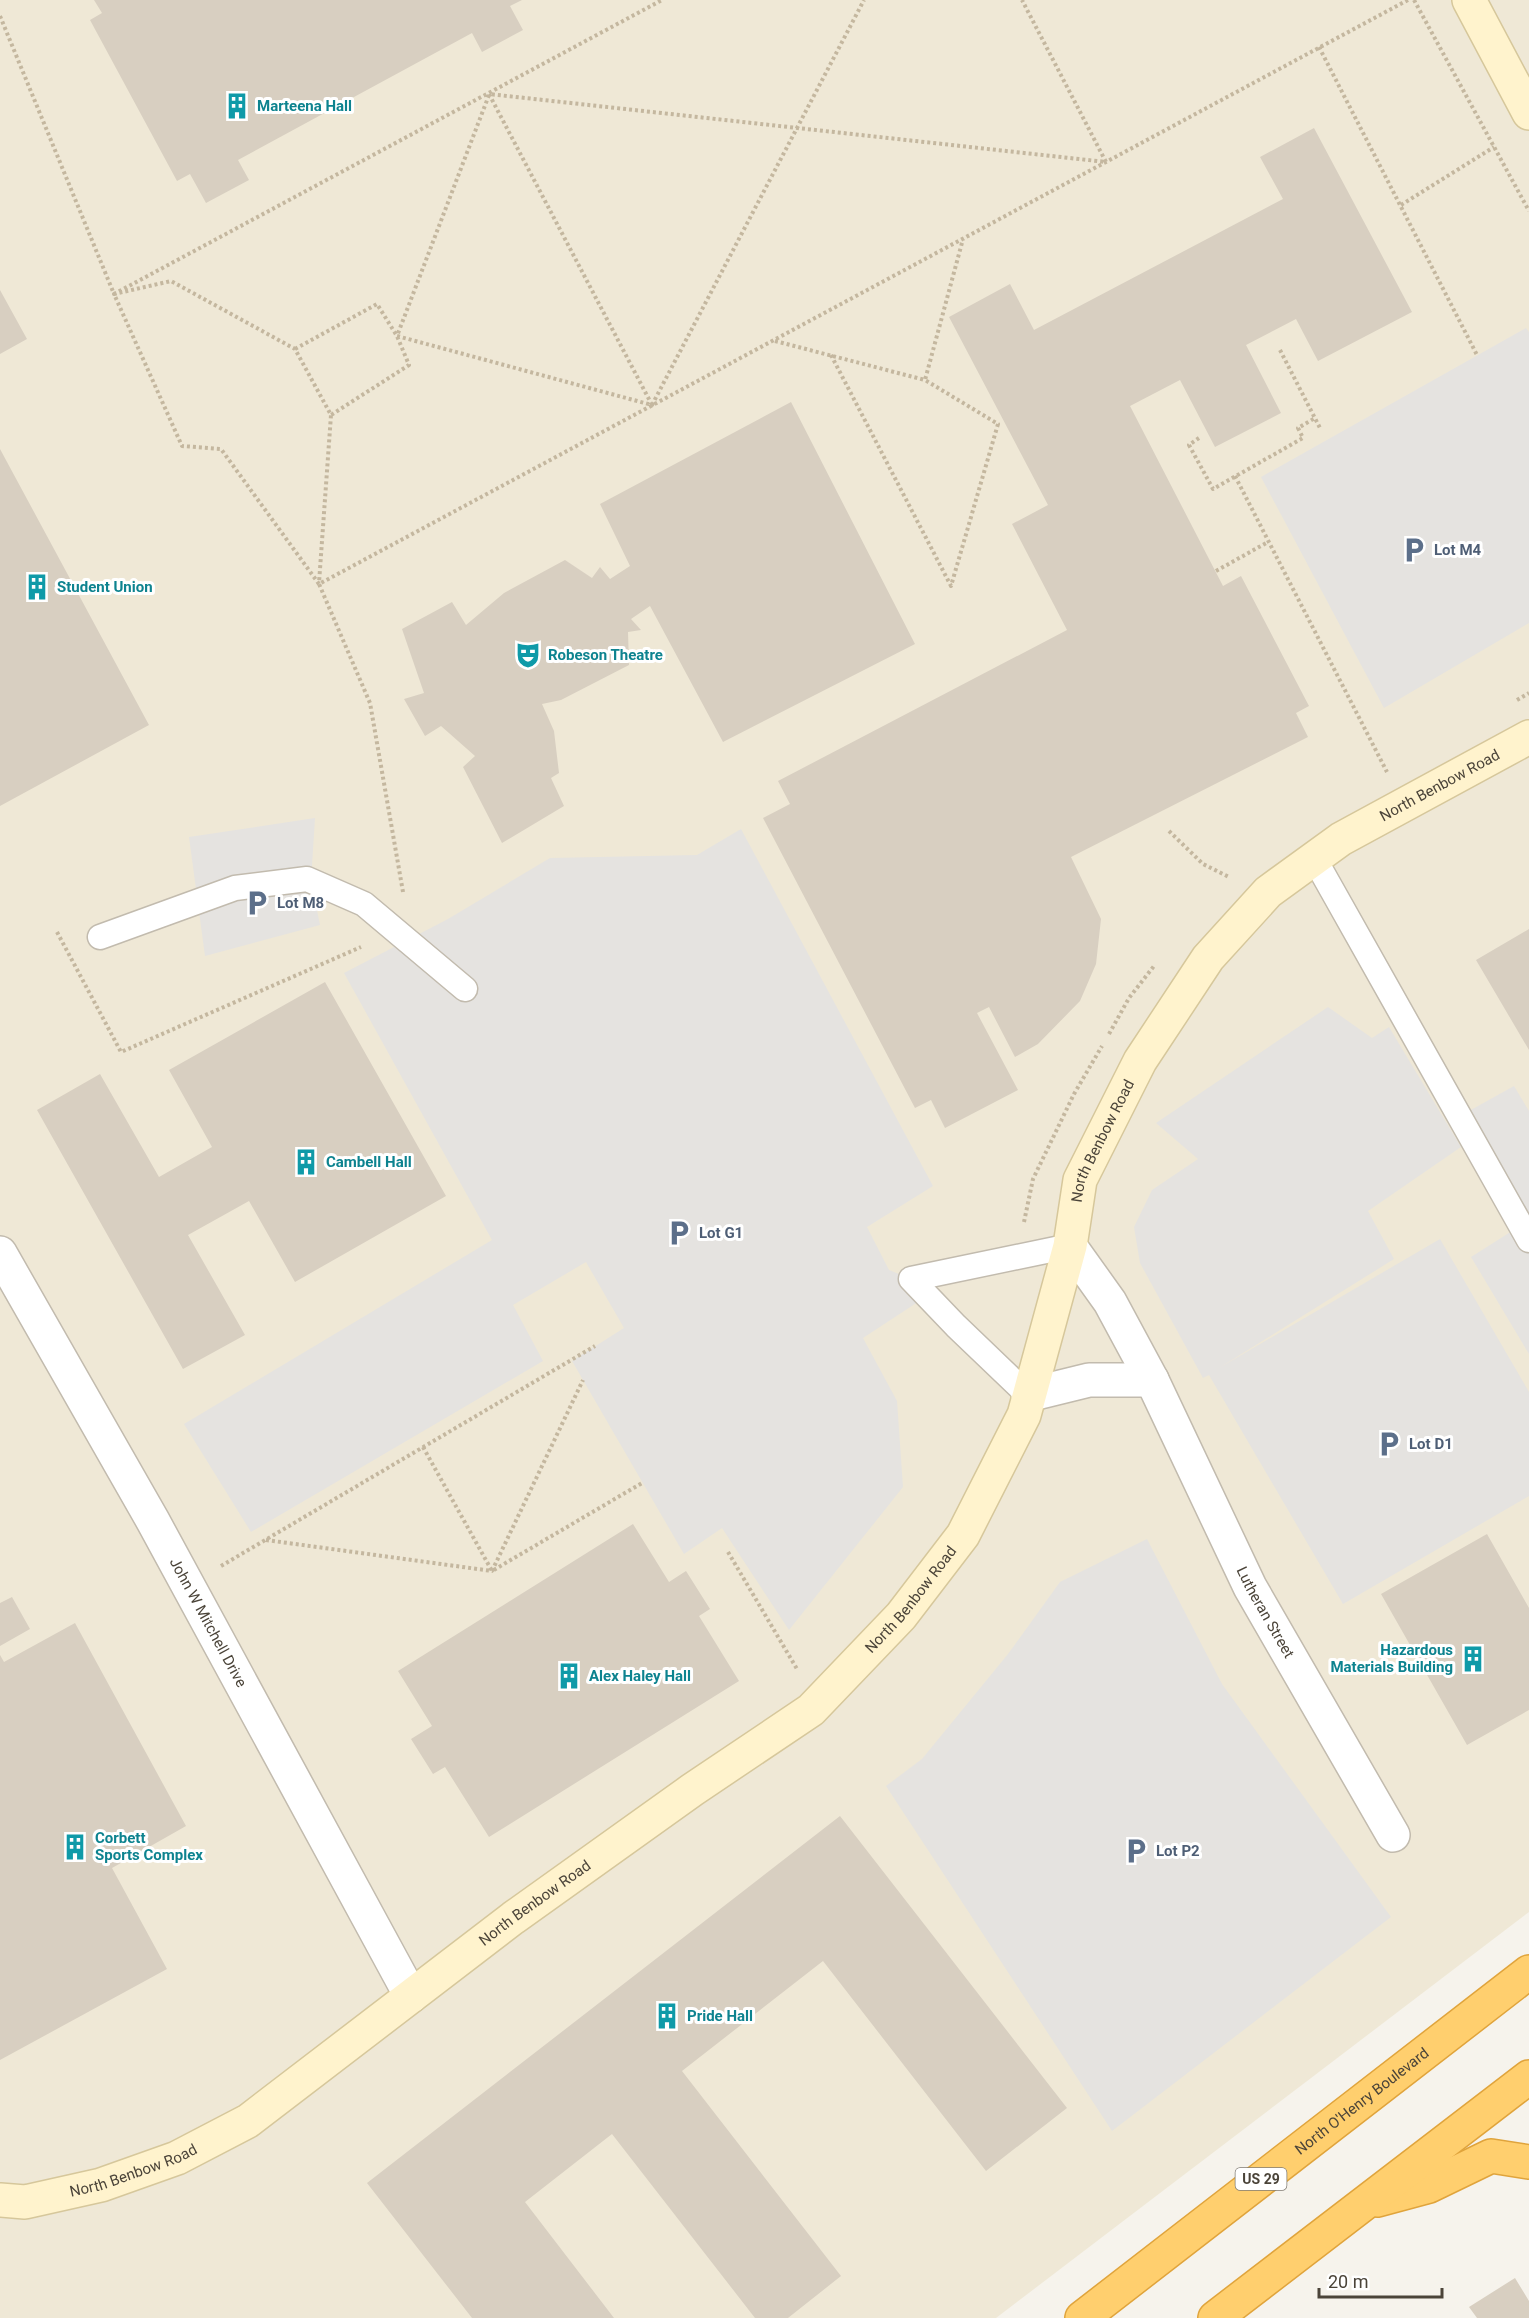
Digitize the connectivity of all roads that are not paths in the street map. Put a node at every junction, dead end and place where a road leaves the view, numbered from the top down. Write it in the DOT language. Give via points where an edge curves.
graph roads {
  1 [pos="1469,0"];
  2 [pos="1529,113"];
  3 [pos="1520,745"];
  4 [pos="1314,858"];
  5 [pos="100,937"];
  6 [pos="465,989"];
  7 [pos="1529,1240"];
  8 [pos="1070,1246"];
  9 [pos="0,1253"];
  10 [pos="1152,1380"];
  11 [pos="1029,1395"];
  12 [pos="1394,1834"];
  13 [pos="1529,1972"];
  14 [pos="411,1996"];
  15 [pos="1529,2077"];
  16 [pos="1529,2162"];
  17 [pos="0,2200"];
  18 [pos="1361,2205"];
  19 [pos="1082,2318"];
  20 [pos="1215,2318"];
  1 -- 2 [label="street"];
  3 -- 4 [label="street, North Benbow Road" via="1341,839"];
  4 -- 7 [label="lane"];
  4 -- 8 [label="street, North Benbow Road" via="1268,892 1208,958 1140,1061 1080,1180"];
  5 -- 6 [label="lane" via="235,888 307,879 364,904"];
  8 -- 10 [label="street, Lutheran Street" via="1110,1302"];
  8 -- 11 [label="street, North Benbow Road"];
  8 -- 11 [label="lane" via="911,1279"];
  9 -- 14 [label="street, John W Mitchell Drive" via="170,1552"];
  10 -- 11 [label="street" via="1089,1380"];
  10 -- 12 [label="street, Lutheran Street" via="1250,1587"];
  11 -- 14 [label="street, North Benbow Road" via="1024,1415 963,1535 901,1616 811,1710 692,1790"];
  13 -- 19 [label="highway, North O'Henry Boulevard / US 29"];
  14 -- 17 [label="street, North Benbow Road" via="248,2121 177,2158 101,2185 25,2202"];
  15 -- 18 [label="highway"];
  16 -- 18 [label="highway" via="1491,2156 1430,2186"];
  18 -- 20 [label="highway"];
}
